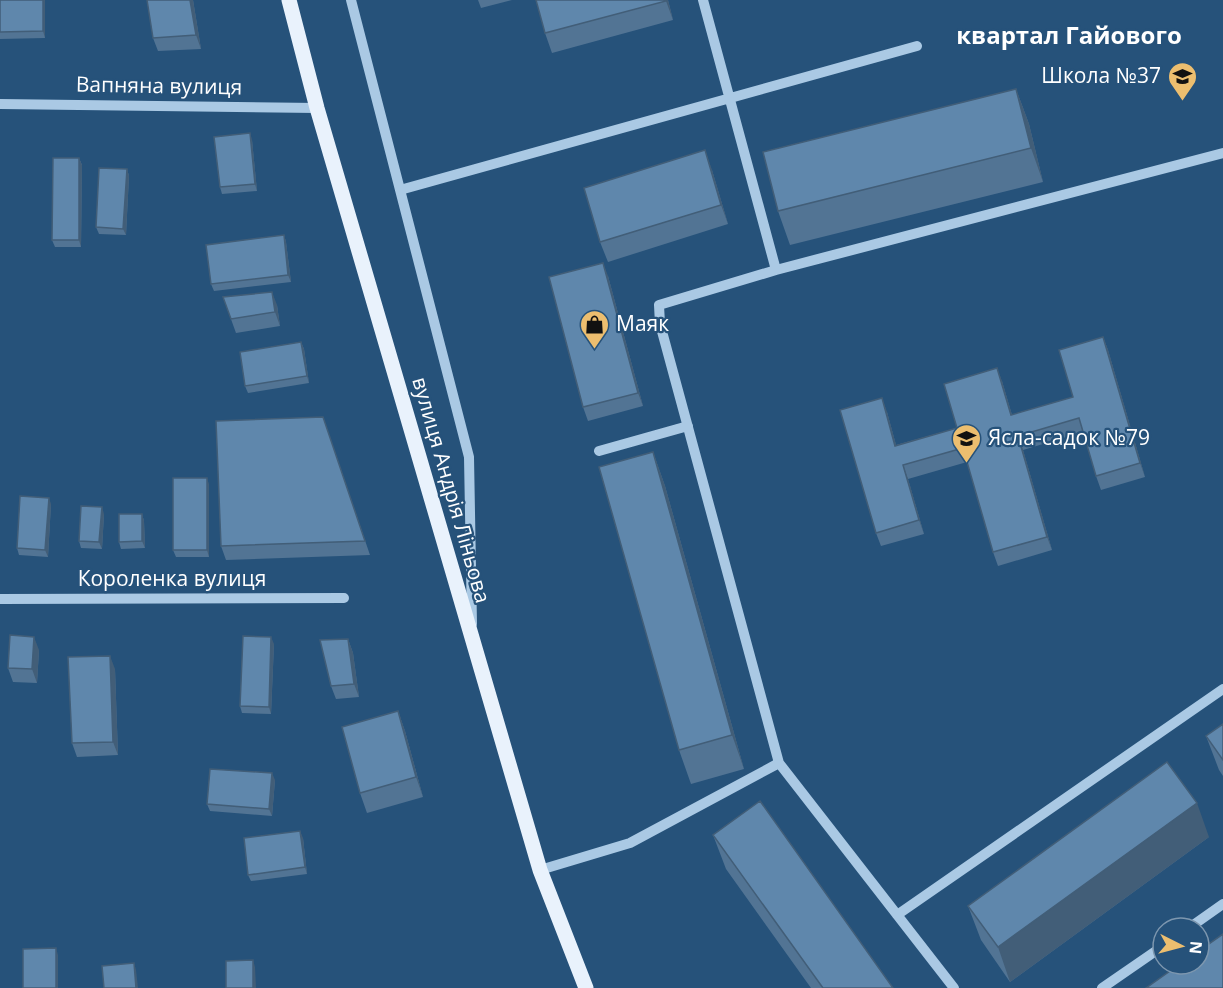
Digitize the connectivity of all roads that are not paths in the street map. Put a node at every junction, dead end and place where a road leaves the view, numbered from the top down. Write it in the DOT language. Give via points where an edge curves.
graph roads {
  1 [pos="289,0"];
  2 [pos="351,0"];
  3 [pos="703,0"];
  4 [pos="917,46"];
  5 [pos="730,98"];
  6 [pos="0,104"];
  7 [pos="316,108"];
  8 [pos="1223,153"];
  9 [pos="400,190"];
  10 [pos="776,270"];
  11 [pos="688,426"];
  12 [pos="599,451"];
  13 [pos="344,598"];
  14 [pos="0,599"];
  15 [pos="472,637"];
  16 [pos="1223,689"];
  17 [pos="779,763"];
  18 [pos="540,870"];
  19 [pos="1223,904"];
  20 [pos="897,915"];
  21 [pos="1206,916"];
  22 [pos="1151,954"];
  23 [pos="586,988"];
  24 [pos="954,988"];
  25 [pos="1102,988"];
  1 -- 7 [label="main road, вулиця Андрія Ліньова"];
  2 -- 9 [label="street"];
  3 -- 5 [label="street"];
  4 -- 5 [label="street"];
  5 -- 9 [label="street"];
  5 -- 10 [label="street"];
  6 -- 7 [label="street, Вапняна вулиця"];
  7 -- 15 [label="main road, вулиця Андрія Ліньова"];
  8 -- 10 [label="street"];
  9 -- 15 [label="street" via="469,457"];
  10 -- 11 [label="street" via="659,305 660,324"];
  11 -- 12 [label="street"];
  11 -- 17 [label="street"];
  13 -- 14 [label="street, Короленка вулиця"];
  15 -- 18 [label="main road, вулиця Андрія Ліньова"];
  16 -- 20 [label="street"];
  17 -- 18 [label="street" via="630,843"];
  17 -- 20 [label="street"];
  18 -- 23 [label="main road, вулиця Андрія Ліньова"];
  19 -- 21 [label="street"];
  20 -- 24 [label="street"];
  22 -- 25 [label="street"];
}
